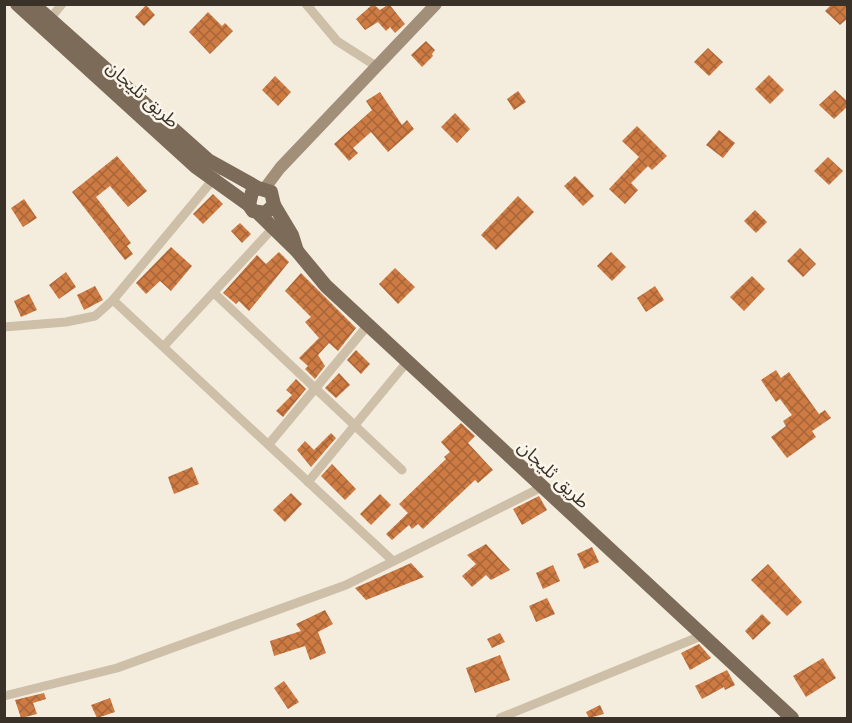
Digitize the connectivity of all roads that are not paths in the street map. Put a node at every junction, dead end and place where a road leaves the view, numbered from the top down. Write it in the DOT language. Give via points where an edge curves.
graph roads {
  1 [pos="17,4"];
  2 [pos="33,4"];
  3 [pos="62,4"];
  4 [pos="306,4"];
  5 [pos="436,4"];
  6 [pos="49,20"];
  7 [pos="376,66"];
  8 [pos="217,174"];
  9 [pos="262,188"];
  10 [pos="274,205"];
  11 [pos="254,209"];
  12 [pos="272,229"];
  13 [pos="297,251"];
  14 [pos="214,293"];
  15 [pos="113,300"];
  16 [pos="368,325"];
  17 [pos="4,327"];
  18 [pos="164,346"];
  19 [pos="407,362"];
  20 [pos="315,388"];
  21 [pos="355,425"];
  22 [pos="268,444"];
  23 [pos="402,470"];
  24 [pos="308,482"];
  25 [pos="542,487"];
  26 [pos="393,561"];
  27 [pos="701,636"];
  28 [pos="4,696"];
  29 [pos="500,718"];
  30 [pos="792,718"];
  1 -- 8 [label="main road, طريق ثليجان" via="196,167"];
  2 -- 6 [label="main road, طريق ثليجان"];
  3 -- 6 [label="street"];
  4 -- 7 [label="street" via="337,41"];
  5 -- 7 [label="main road"];
  6 -- 8 [label="main road, طريق ثليجان"];
  7 -- 9 [label="main road"];
  8 -- 9 [label="main road, طريق ثليجان"];
  8 -- 11 [label="main road, طريق ثليجان"];
  8 -- 15 [label="street"];
  9 -- 10 [label="main road" via="271,192"];
  9 -- 11 [label="main road" via="252,192"];
  10 -- 11 [label="main road" via="265,213"];
  10 -- 13 [label="main road, طريق ثليجان"];
  11 -- 12 [label="main road, طريق ثليجان"];
  12 -- 13 [label="main road, طريق ثليجان"];
  12 -- 14 [label="street"];
  13 -- 16 [label="main road, طريق ثليجان" via="326,286"];
  14 -- 18 [label="street"];
  14 -- 20 [label="street"];
  15 -- 17 [label="street" via="95,316"];
  15 -- 18 [label="street"];
  16 -- 19 [label="main road, طريق ثليجان"];
  16 -- 20 [label="street"];
  18 -- 22 [label="street"];
  19 -- 21 [label="street"];
  19 -- 25 [label="main road, طريق ثليجان"];
  20 -- 21 [label="street"];
  20 -- 22 [label="street"];
  21 -- 23 [label="street"];
  21 -- 24 [label="street"];
  22 -- 24 [label="street"];
  24 -- 26 [label="street"];
  25 -- 26 [label="street"];
  25 -- 27 [label="main road, طريق ثليجان"];
  26 -- 28 [label="street" via="346,585 117,668"];
  27 -- 29 [label="street"];
  27 -- 30 [label="main road, طريق ثليجان"];
}
